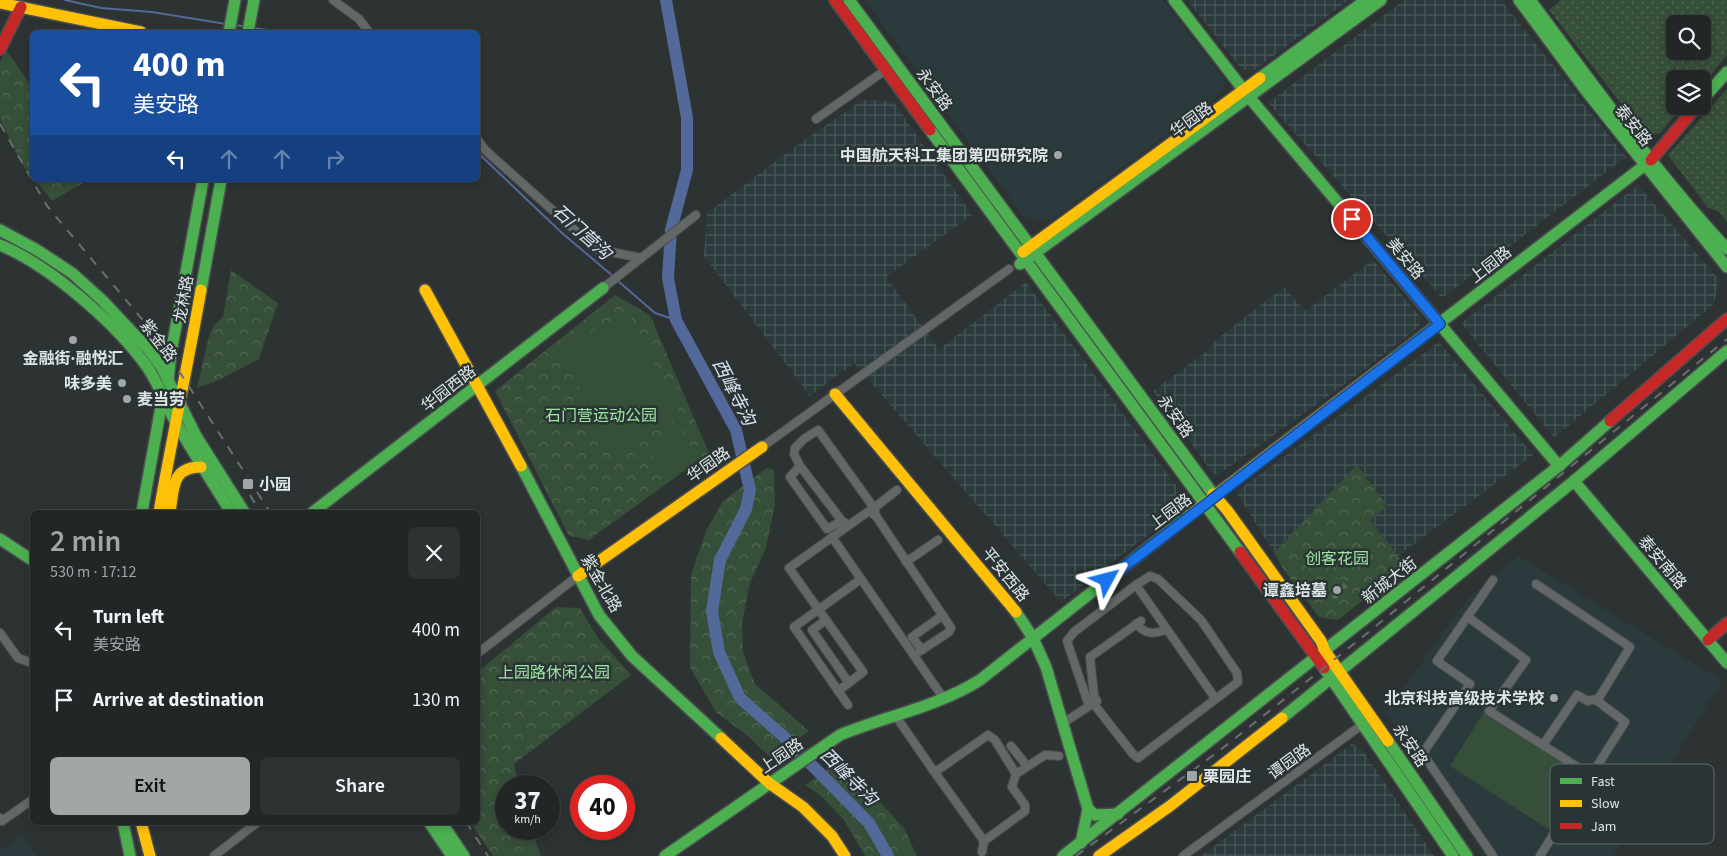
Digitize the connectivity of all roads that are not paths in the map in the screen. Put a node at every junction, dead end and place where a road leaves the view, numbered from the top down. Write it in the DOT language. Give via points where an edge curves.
graph roads {
  1 [pos="333,0"];
  2 [pos="835,0"];
  3 [pos="849,0"];
  4 [pos="1174,0"];
  5 [pos="1366,0"];
  6 [pos="1381,0"];
  7 [pos="1519,0"];
  8 [pos="1530,0"];
  9 [pos="234,2"];
  10 [pos="0,3"];
  11 [pos="253,4"];
  12 [pos="21,7"];
  13 [pos="131,30"];
  14 [pos="229,30"];
  15 [pos="248,30"];
  16 [pos="368,30"];
  17 [pos="0,49"];
  18 [pos="887,69"];
  19 [pos="1727,72"];
  20 [pos="1711,90"];
  21 [pos="1247,93"];
  22 [pos="1689,115"];
  23 [pos="816,119"];
  24 [pos="480,143"];
  25 [pos="1648,162"];
  26 [pos="203,182"];
  27 [pos="221,182"];
  28 [pos="696,215"];
  29 [pos="0,230"];
  30 [pos="0,245"];
  31 [pos="1727,249"];
  32 [pos="1025,256"];
  33 [pos="640,258"];
  34 [pos="1727,267"];
  35 [pos="1008,269"];
  36 [pos="603,288"];
  37 [pos="424,290"];
  38 [pos="1727,319"];
  39 [pos="1440,324"];
  40 [pos="1727,351"];
  41 [pos="168,380"];
  42 [pos="478,385"];
  43 [pos="834,394"];
  44 [pos="162,398"];
  45 [pos="179,404"];
  46 [pos="174,421"];
  47 [pos="762,447"];
  48 [pos="800,466"];
  49 [pos="1559,466"];
  50 [pos="202,467"];
  51 [pos="1574,481"];
  52 [pos="898,490"];
  53 [pos="1216,496"];
  54 [pos="1206,504"];
  55 [pos="142,510"];
  56 [pos="159,510"];
  57 [pos="170,510"];
  58 [pos="230,510"];
  59 [pos="243,510"];
  60 [pos="316,510"];
  61 [pos="875,512"];
  62 [pos="845,523"];
  63 [pos="832,537"];
  64 [pos="0,539"];
  65 [pos="938,540"];
  66 [pos="30,559"];
  67 [pos="906,562"];
  68 [pos="578,576"];
  69 [pos="861,579"];
  70 [pos="1493,580"];
  71 [pos="1536,584"];
  72 [pos="1136,585"];
  73 [pos="818,609"];
  74 [pos="943,616"];
  75 [pos="1468,617"];
  76 [pos="826,620"];
  77 [pos="1727,623"];
  78 [pos="1166,630"];
  79 [pos="0,632"];
  80 [pos="1033,638"];
  81 [pos="1708,640"];
  82 [pos="922,650"];
  83 [pos="480,652"];
  84 [pos="1321,654"];
  85 [pos="914,655"];
  86 [pos="30,662"];
  87 [pos="1727,663"];
  88 [pos="1336,675"];
  89 [pos="849,683"];
  90 [pos="838,691"];
  91 [pos="1215,698"];
  92 [pos="944,699"];
  93 [pos="1597,700"];
  94 [pos="848,705"];
  95 [pos="1091,705"];
  96 [pos="895,715"];
  97 [pos="1063,723"];
  98 [pos="1363,724"];
  99 [pos="1543,745"];
  100 [pos="1011,746"];
  101 [pos="1059,756"];
  102 [pos="1573,764"];
  103 [pos="1597,764"];
  104 [pos="1027,766"];
  105 [pos="933,770"];
  106 [pos="1016,774"];
  107 [pos="769,783"];
  108 [pos="30,801"];
  109 [pos="1088,809"];
  110 [pos="1118,814"];
  111 [pos="0,818"];
  112 [pos="124,825"];
  113 [pos="142,825"];
  114 [pos="254,825"];
  115 [pos="431,825"];
  116 [pos="443,825"];
  117 [pos="1550,840"];
  118 [pos="984,841"];
  119 [pos="1081,843"];
  120 [pos="982,852"];
  121 [pos="1105,854"];
  122 [pos="130,856"];
  123 [pos="150,856"];
  124 [pos="214,856"];
  125 [pos="452,856"];
  126 [pos="464,856"];
  127 [pos="665,856"];
  128 [pos="845,856"];
  129 [pos="1063,856"];
  130 [pos="1183,856"];
  131 [pos="1453,856"];
  132 [pos="1467,856"];
  133 [pos="1493,856"];
  134 [pos="1540,856"];
  1 -- 16 [label="street" via="360,19"];
  2 -- 18 [label="main road, 永安路"];
  3 -- 32 [label="main road, 永安路"];
  4 -- 21 [label="main road, 美安路"];
  5 -- 21 [label="main road, 华园路"];
  6 -- 21 [label="main road, 华园路"];
  7 -- 25 [label="main road, 泰安路" via="1587,92"];
  8 -- 25 [label="main road, 泰安路"];
  9 -- 14 [label="main road"];
  10 -- 12 [label="main road"];
  11 -- 15 [label="main road"];
  12 -- 13 [label="main road"];
  12 -- 17 [label="main road"];
  18 -- 23 [label="street"];
  18 -- 32 [label="main road, 永安路"];
  19 -- 20 [label="main road"];
  21 -- 32 [label="main road, 华园路"];
  21 -- 39 [label="main road, 美安路"];
  22 -- 25 [label="main road, 上园路"];
  24 -- 33 [label="street" via="596,249"];
  25 -- 31 [label="main road, 泰安路"];
  25 -- 34 [label="main road, 泰安路"];
  25 -- 39 [label="main road, 上园路"];
  26 -- 41 [label="main road, 龙林路"];
  27 -- 45 [label="main road, 龙林路"];
  28 -- 33 [label="street"];
  29 -- 41 [label="main road, 紫金路" via="48,256 104,300 154,355"];
  30 -- 44 [label="main road, 紫金路" via="48,272 89,304 146,365"];
  32 -- 53 [label="main road, 永安路"];
  32 -- 54 [label="main road, 永安路"];
  33 -- 36 [label="street"];
  35 -- 43 [label="street, 华园路"];
  36 -- 42 [label="main road, 华园西路"];
  37 -- 42 [label="main road, 紫金北路"];
  38 -- 49 [label="main road, 新城大街"];
  39 -- 49 [label="main road, 美安路"];
  39 -- 53 [label="main road, 上园路"];
  40 -- 51 [label="main road"];
  41 -- 44 [label="main road, 龙林路"];
  41 -- 45 [label="main road, 紫金路"];
  42 -- 60 [label="main road, 华园西路"];
  42 -- 68 [label="main road, 紫金北路"];
  43 -- 47 [label="street, 华园路"];
  43 -- 80 [label="main road, 平安西路" via="1011,605"];
  44 -- 46 [label="main road, 紫金路"];
  44 -- 55 [label="main road, 龙林路"];
  45 -- 46 [label="main road, 龙林路"];
  45 -- 59 [label="main road, 紫金路" via="188,424"];
  46 -- 50 [label="main road, 紫金路"];
  46 -- 56 [label="main road, 龙林路"];
  47 -- 68 [label="main road, 华园路"];
  48 -- 61 [label="street" via="794,454 795,448 818,430"];
  48 -- 62 [label="street"];
  48 -- 62 [label="street" via="790,477 827,529"];
  49 -- 84 [label="main road, 新城大街"];
  50 -- 57 [label="main road" via="188,468 179,474"];
  50 -- 58 [label="main road, 紫金路"];
  51 -- 81 [label="main road, 泰安南路"];
  51 -- 88 [label="main road"];
  52 -- 61 [label="street"];
  53 -- 54 [label="main road, 上园路"];
  53 -- 84 [label="main road, 永安路" via="1321,641"];
  54 -- 80 [label="main road, 上园路"];
  54 -- 84 [label="main road, 永安路"];
  61 -- 62 [label="street" via="869,511"];
  61 -- 67 [label="street"];
  62 -- 63 [label="street"];
  63 -- 69 [label="street"];
  63 -- 73 [label="street" via="789,568"];
  64 -- 66 [label="main road"];
  65 -- 67 [label="street"];
  67 -- 74 [label="street"];
  68 -- 83 [label="street, 华园路"];
  68 -- 107 [label="main road, 紫金北路" via="598,615 632,656"];
  69 -- 73 [label="street"];
  69 -- 85 [label="street"];
  70 -- 75 [label="street"];
  71 -- 93 [label="street" via="1630,646"];
  72 -- 78 [label="street"];
  72 -- 91 [label="street" via="1150,576 1158,578 1201,620 1237,673 1238,682"];
  72 -- 95 [label="street" via="1074,632 1067,641"];
  73 -- 76 [label="street"];
  73 -- 90 [label="street" via="794,626"];
  74 -- 82 [label="street" via="951,628 949,632"];
  74 -- 82 [label="street" via="912,637"];
  75 -- 99 [label="street" via="1526,660 1490,711"];
  75 -- 133 [label="street" via="1438,661 1470,684 1425,750 1425,757"];
  76 -- 89 [label="street" via="863,672"];
  76 -- 89 [label="street" via="812,630"];
  77 -- 81 [label="main road"];
  78 -- 91 [label="street"];
  78 -- 95 [label="street" via="1149,633 1143,631 1139,622 1090,657 1097,701"];
  79 -- 86 [label="street" via="18,658"];
  80 -- 92 [label="main road, 上园路" via="980,680"];
  80 -- 97 [label="main road, 平安西路" via="1046,667"];
  81 -- 87 [label="main road, 泰安南路"];
  82 -- 85 [label="street"];
  84 -- 88 [label="main road, 永安路"];
  84 -- 110 [label="main road, 新城大街"];
  85 -- 92 [label="street"];
  88 -- 98 [label="main road, 永安路"];
  88 -- 121 [label="main road"];
  88 -- 132 [label="main road, 永安路"];
  89 -- 90 [label="street"];
  90 -- 94 [label="street"];
  91 -- 95 [label="street" via="1138,758"];
  92 -- 96 [label="main road, 上园路"];
  93 -- 99 [label="street" via="1588,701 1578,695"];
  93 -- 103 [label="street" via="1625,722"];
  95 -- 97 [label="street"];
  96 -- 105 [label="street"];
  96 -- 107 [label="main road, 上园路" via="851,730"];
  97 -- 109 [label="main road, 平安西路"];
  98 -- 130 [label="street, 谭园路"];
  98 -- 131 [label="main road, 永安路"];
  99 -- 102 [label="street"];
  100 -- 104 [label="street"];
  101 -- 104 [label="street" via="1045,755"];
  104 -- 106 [label="street"];
  105 -- 106 [label="street" via="938,770 988,735 995,740"];
  105 -- 118 [label="street"];
  106 -- 118 [label="street" via="1012,787 1025,810"];
  107 -- 127 [label="main road, 上园路"];
  107 -- 128 [label="main road, 紫金北路" via="803,807 832,836"];
  108 -- 111 [label="street" via="2,821"];
  109 -- 110 [label="main road" via="1095,814"];
  109 -- 119 [label="main road"];
  110 -- 119 [label="main road, 新城大街"];
  112 -- 122 [label="main road"];
  113 -- 123 [label="main road"];
  114 -- 124 [label="street"];
  115 -- 125 [label="main road"];
  116 -- 126 [label="main road"];
  117 -- 134 [label="street"];
  118 -- 120 [label="street"];
  119 -- 129 [label="main road, 新城大街"];
}
